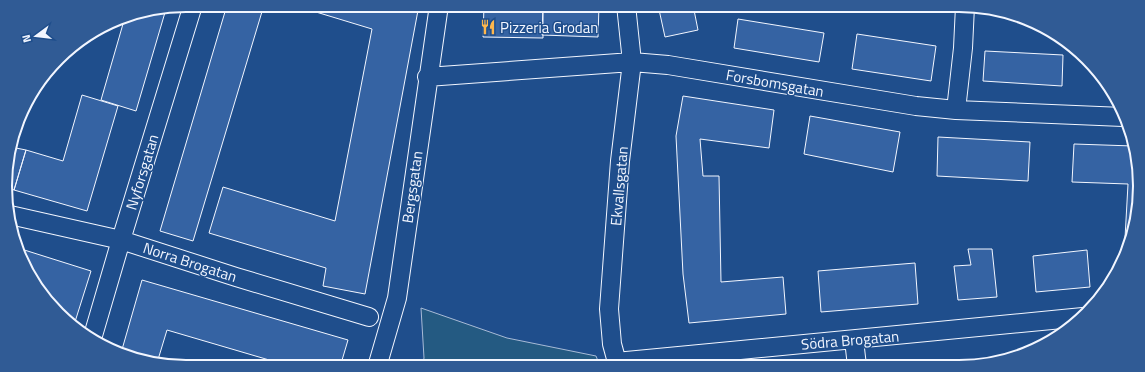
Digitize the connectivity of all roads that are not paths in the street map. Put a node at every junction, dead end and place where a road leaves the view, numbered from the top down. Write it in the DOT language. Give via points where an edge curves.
graph roads {
  1 [pos="191,12"];
  2 [pos="437,12"];
  3 [pos="627,12"];
  4 [pos="965,12"];
  5 [pos="632,62"];
  6 [pos="427,77"];
  7 [pos="956,110"];
  8 [pos="1119,117"];
  9 [pos="14,216"];
  10 [pos="121,240"];
  11 [pos="369,317"];
  12 [pos="1073,318"];
  13 [pos="94,334"];
  14 [pos="854,340"];
  15 [pos="379,360"];
  16 [pos="616,360"];
  17 [pos="656,360"];
  18 [pos="856,360"];
  1 -- 10 [label="street, Nyforsgatan"];
  2 -- 6 [label="street, Bergsgatan"];
  3 -- 5 [label="street, Ekvallsgatan"];
  4 -- 7 [label="street"];
  5 -- 6 [label="street, Forsbomsgatan"];
  5 -- 7 [label="street, Forsbomsgatan" via="668,64 916,106"];
  5 -- 16 [label="street, Ekvallsgatan" via="620,161 609,309"];
  6 -- 15 [label="street, Bergsgatan" via="397,298"];
  7 -- 8 [label="street, Forsbomsgatan"];
  9 -- 10 [label="street, Norra Brogatan"];
  10 -- 11 [label="street, Norra Brogatan"];
  10 -- 13 [label="street, Nyforsgatan"];
  12 -- 14 [label="street, Södra Brogatan"];
  14 -- 17 [label="street, Södra Brogatan"];
  14 -- 18 [label="street"];
}
